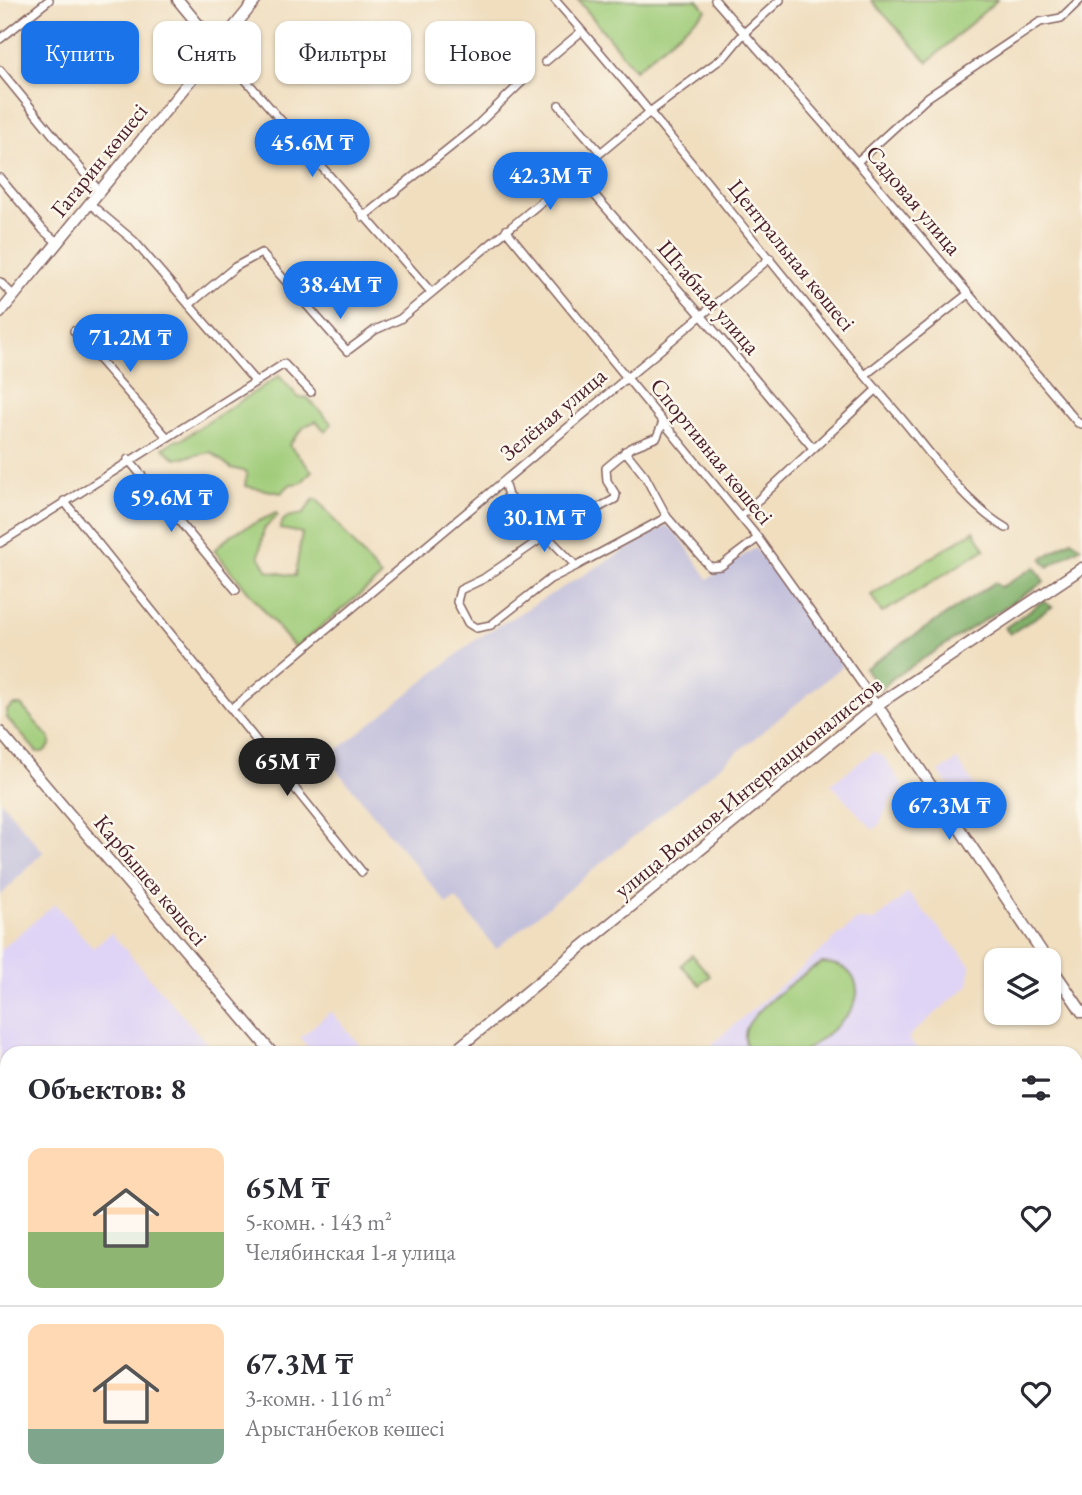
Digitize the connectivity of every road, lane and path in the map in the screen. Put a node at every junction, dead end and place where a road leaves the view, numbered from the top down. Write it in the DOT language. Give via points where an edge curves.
graph roads {
  1 [pos="49,0"];
  2 [pos="178,0"];
  3 [pos="256,0"];
  4 [pos="555,0"];
  5 [pos="715,0"];
  6 [pos="780,0"];
  7 [pos="1080,0"];
  8 [pos="195,21"];
  9 [pos="238,21"];
  10 [pos="582,31"];
  11 [pos="744,33"];
  12 [pos="0,39"];
  13 [pos="545,62"];
  14 [pos="0,70"];
  15 [pos="185,84"];
  16 [pos="249,84"];
  17 [pos="520,84"];
  18 [pos="559,105"];
  19 [pos="651,111"];
  20 [pos="600,152"];
  21 [pos="857,162"];
  22 [pos="575,173"];
  23 [pos="0,178"];
  24 [pos="99,191"];
  25 [pos="89,203"];
  26 [pos="363,217"];
  27 [pos="506,230"];
  28 [pos="57,242"];
  29 [pos="770,258"];
  30 [pos="0,282"];
  31 [pos="431,292"];
  32 [pos="968,295"];
  33 [pos="14,296"];
  34 [pos="189,305"];
  35 [pos="0,313"];
  36 [pos="701,315"];
  37 [pos="74,331"];
  38 [pos="865,375"];
  39 [pos="627,377"];
  40 [pos="254,380"];
  41 [pos="877,389"];
  42 [pos="311,392"];
  43 [pos="663,422"];
  44 [pos="1082,424"];
  45 [pos="166,436"];
  46 [pos="813,449"];
  47 [pos="625,451"];
  48 [pos="128,460"];
  49 [pos="504,481"];
  50 [pos="64,501"];
  51 [pos="741,516"];
  52 [pos="667,517"];
  53 [pos="1006,528"];
  54 [pos="545,536"];
  55 [pos="758,538"];
  56 [pos="0,543"];
  57 [pos="576,566"];
  58 [pos="1082,568"];
  59 [pos="236,590"];
  60 [pos="877,705"];
  61 [pos="233,708"];
  62 [pos="0,732"];
  63 [pos="362,872"];
  64 [pos="1039,948"];
  65 [pos="1061,980"];
  66 [pos="1082,1012"];
  67 [pos="266,1046"];
  68 [pos="461,1046"];
  1 -- 12 [label="street"];
  2 -- 8 [label="street"];
  3 -- 9 [label="street, Гагарин көшесі"];
  4 -- 10 [label="street, Центральная көшесі"];
  5 -- 11 [label="street, Садовая улица"];
  6 -- 11 [label="street"];
  7 -- 21 [label="street" via="1061,18 1040,22 928,97"];
  10 -- 13 [label="street"];
  10 -- 19 [label="street, Центральная көшесі"];
  11 -- 19 [label="street" via="725,56"];
  11 -- 21 [label="street, Садовая улица"];
  14 -- 24 [label="street"];
  15 -- 24 [label="street, Гагарин көшесі"];
  16 -- 26 [label="street"];
  17 -- 26 [label="street" via="473,129"];
  18 -- 20 [label="street"];
  19 -- 20 [label="street"];
  19 -- 29 [label="street, Центральная көшесі"];
  20 -- 22 [label="street"];
  21 -- 32 [label="street, Садовая улица"];
  22 -- 27 [label="street"];
  22 -- 36 [label="street, Штабная улица"];
  23 -- 28 [label="street"];
  24 -- 25 [label="street, Гагарин көшесі"];
  25 -- 28 [label="street, Гагарин көшесі"];
  25 -- 34 [label="street" via="134,241"];
  26 -- 31 [label="street"];
  27 -- 31 [label="street"];
  27 -- 39 [label="street, Спортивная көшесі"];
  28 -- 33 [label="street, Гагарин көшесі"];
  29 -- 36 [label="street, Зелёная улица"];
  29 -- 38 [label="street, Центральная көшесі"];
  30 -- 33 [label="street"];
  31 -- 34 [label="street" via="400,319 375,330 347,351 261,253 235,267"];
  32 -- 38 [label="street"];
  32 -- 44 [label="street, Садовая улица"];
  33 -- 35 [label="street, Гагарин көшесі"];
  34 -- 40 [label="street"];
  36 -- 39 [label="street, Зелёная улица"];
  36 -- 46 [label="street, Штабная улица"];
  37 -- 45 [label="street"];
  38 -- 41 [label="street, Центральная көшесі"];
  39 -- 43 [label="street, Спортивная көшесі"];
  39 -- 49 [label="street, Зелёная улица"];
  40 -- 42 [label="street" via="284,363"];
  40 -- 45 [label="street"];
  41 -- 46 [label="street"];
  41 -- 53 [label="street, Центральная көшесі" via="981,512"];
  43 -- 47 [label="street" via="656,437"];
  43 -- 51 [label="street, Спортивная көшесі"];
  45 -- 48 [label="street"];
  46 -- 51 [label="street"];
  47 -- 52 [label="street"];
  47 -- 54 [label="street" via="606,468 615,499"];
  48 -- 50 [label="street"];
  48 -- 59 [label="street"];
  49 -- 54 [label="street" via="508,496"];
  49 -- 61 [label="street, Зелёная улица"];
  50 -- 56 [label="street"];
  50 -- 61 [label="street"];
  51 -- 55 [label="street, Спортивная көшесі"];
  52 -- 55 [label="street" via="710,567 721,565"];
  52 -- 57 [label="street"];
  54 -- 57 [label="street"];
  54 -- 57 [label="street" via="484,579 460,590 457,602 468,623 476,628 491,625 550,579"];
  55 -- 60 [label="street, Спортивная көшесі"];
  58 -- 60 [label="street, улица Воинов-Интернационалистов"];
  60 -- 64 [label="street"];
  60 -- 68 [label="street, улица Воинов-Интернационалистов"];
  61 -- 63 [label="street"];
  62 -- 67 [label="street, Карбышев көшесі"];
  65 -- 66 [label="street"];
}
